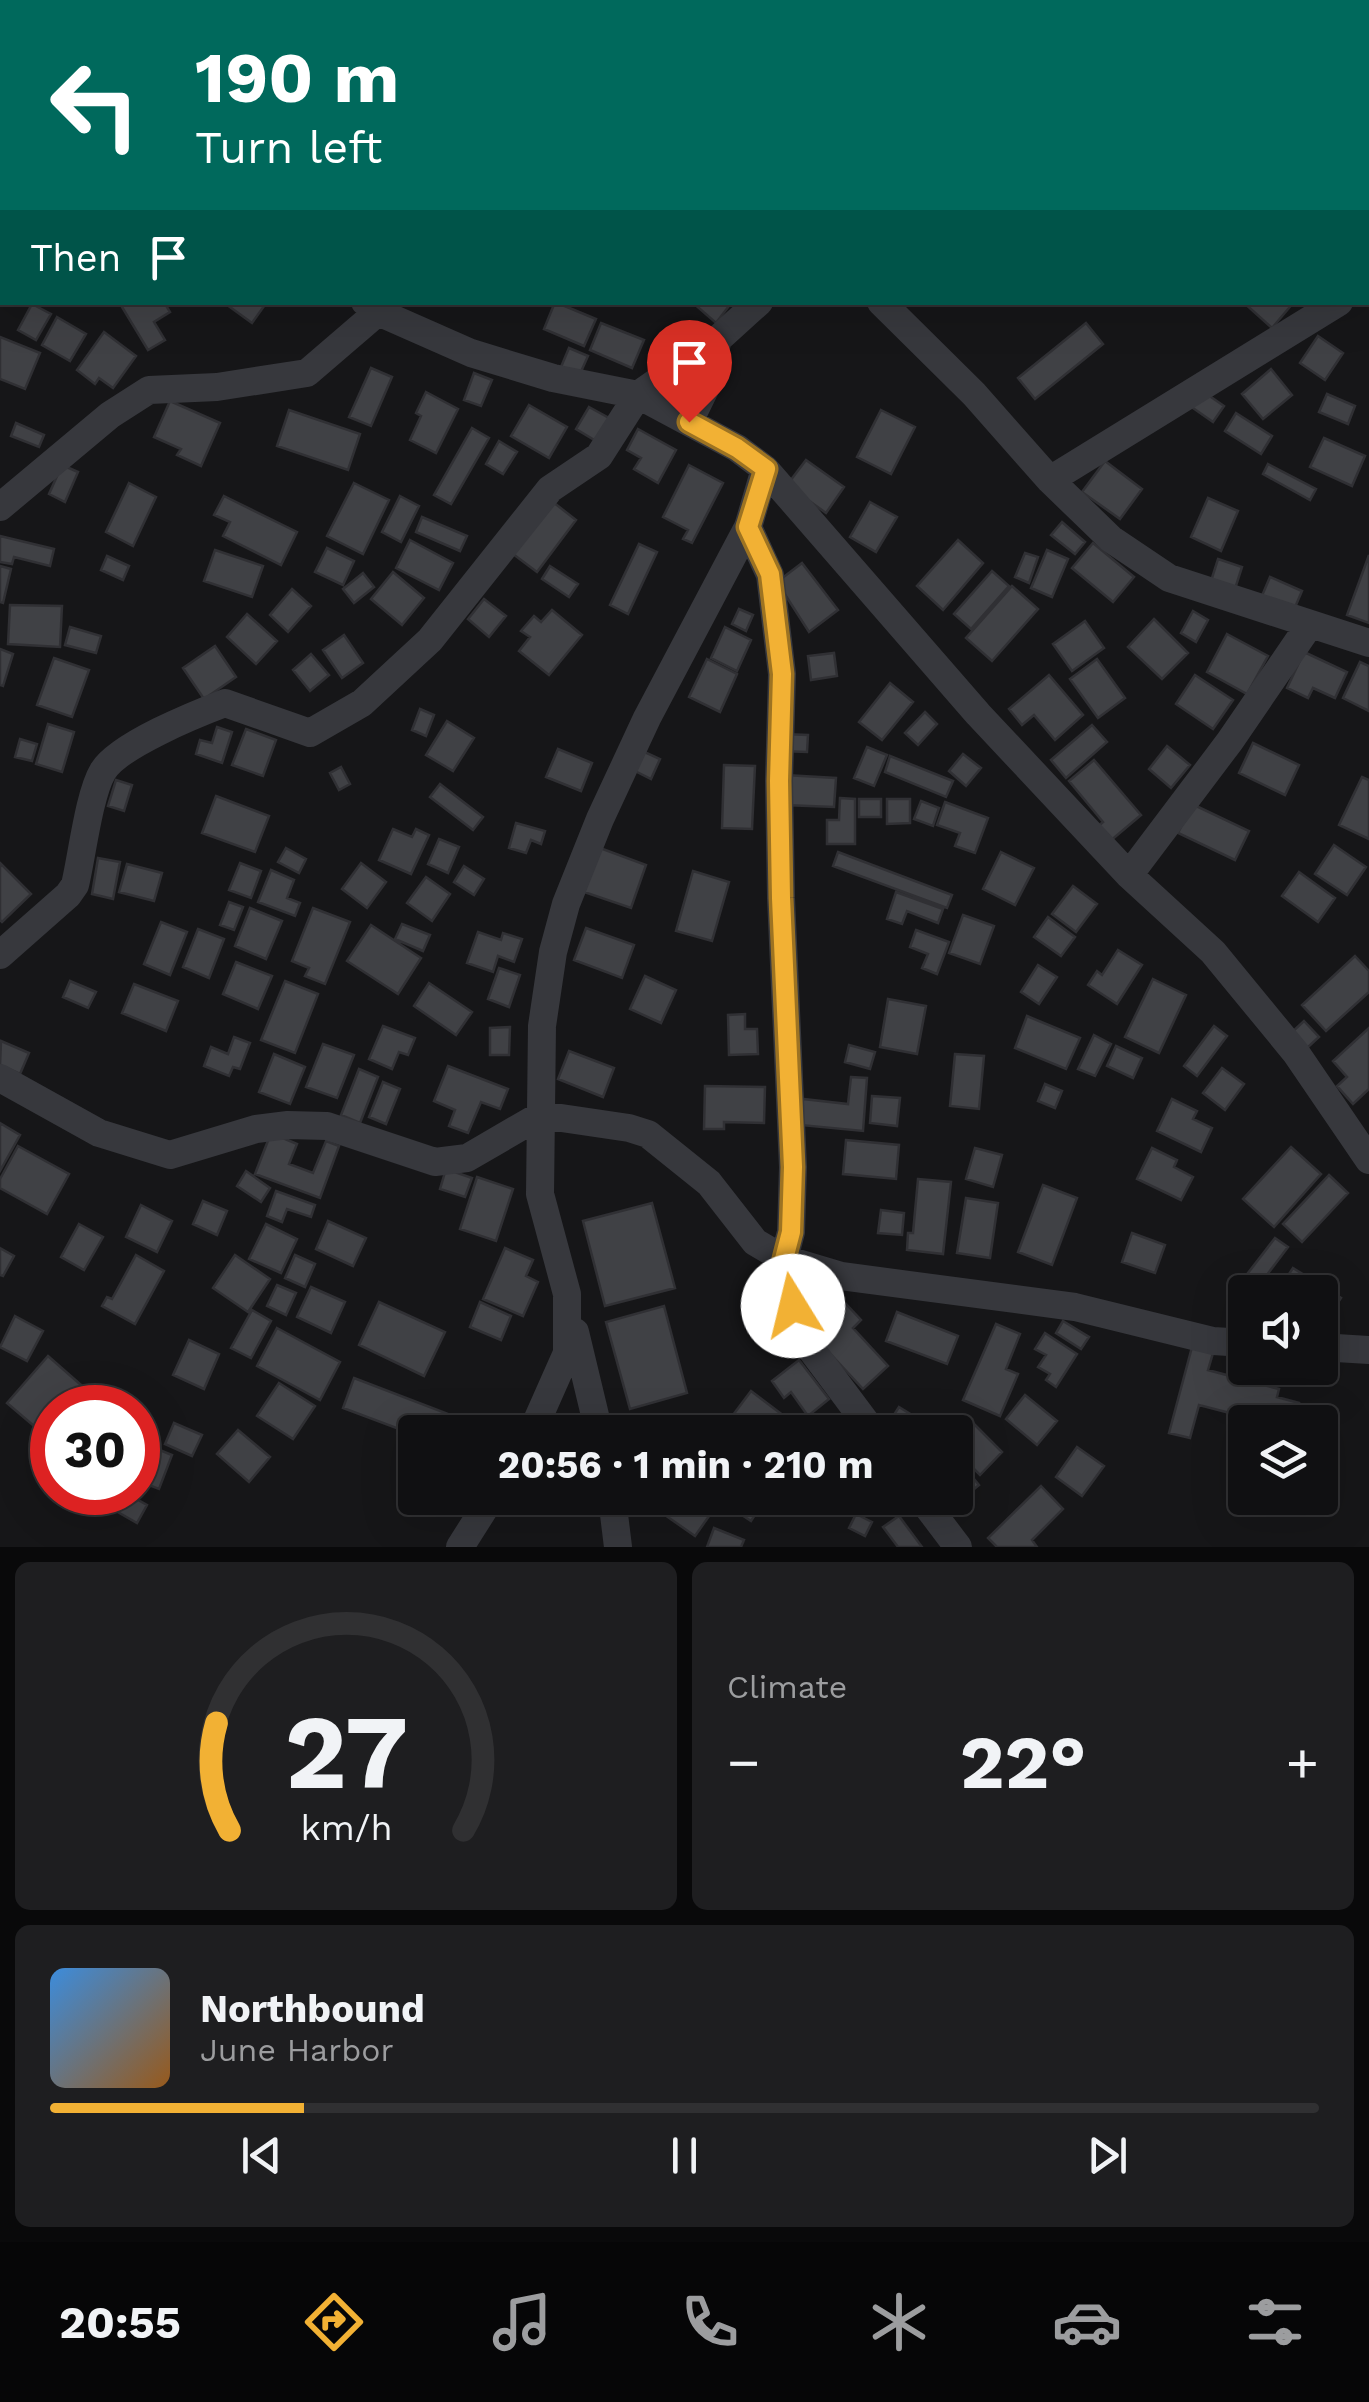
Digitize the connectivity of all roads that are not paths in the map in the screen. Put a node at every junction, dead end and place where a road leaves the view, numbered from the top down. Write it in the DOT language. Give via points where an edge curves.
graph roads {
  1 [pos="756,305"];
  2 [pos="884,305"];
  3 [pos="1334,305"];
  4 [pos="372,307"];
  5 [pos="718,339"];
  6 [pos="638,394"];
  7 [pos="689,422"];
  8 [pos="766,469"];
  9 [pos="1050,480"];
  10 [pos="0,507"];
  11 [pos="748,527"];
  12 [pos="1310,624"];
  13 [pos="1369,643"];
  14 [pos="1130,874"];
  15 [pos="0,955"];
  16 [pos="0,1078"];
  17 [pos="541,1115"];
  18 [pos="1369,1160"];
  19 [pos="784,1259"];
  20 [pos="567,1294"];
  21 [pos="1228,1342"];
  22 [pos="1338,1348"];
  23 [pos="1369,1350"];
  24 [pos="540,1415"];
  25 [pos="595,1415"];
  26 [pos="860,1415"];
  27 [pos="480,1515"];
  28 [pos="614,1515"];
  29 [pos="934,1515"];
  30 [pos="460,1547"];
  31 [pos="618,1547"];
  32 [pos="958,1547"];
  1 -- 5 [label="street"];
  2 -- 9 [label="street"];
  3 -- 9 [label="street"];
  4 -- 6 [label="street" via="471,353"];
  4 -- 10 [label="street" via="307,374 149,390"];
  5 -- 6 [label="street"];
  5 -- 7 [label="street" via="707,386"];
  6 -- 7 [label="street"];
  6 -- 15 [label="street" via="599,456 550,489 430,640 362,702 310,733 225,703 111,759 100,776 75,885"];
  7 -- 8 [label="street"];
  8 -- 11 [label="street"];
  8 -- 14 [label="street" via="978,714"];
  9 -- 12 [label="street" via="1111,539 1169,578"];
  11 -- 17 [label="street" via="648,718 566,904 542,1026"];
  11 -- 19 [label="street" via="770,574 782,674 781,898 793,1167"];
  12 -- 13 [label="street"];
  12 -- 14 [label="street"];
  14 -- 18 [label="street" via="1258,1004"];
  16 -- 17 [label="street" via="99,1133 170,1155 256,1129 327,1126 435,1162 467,1158"];
  17 -- 19 [label="street" via="648,1134 710,1183 755,1242"];
  17 -- 20 [label="street" via="540,1194"];
  19 -- 21 [label="street" via="841,1276 1075,1307"];
  19 -- 26 [label="street" via="806,1342"];
  20 -- 24 [label="street" via="568,1353"];
  20 -- 25 [label="street"];
  22 -- 23 [label="street"];
  27 -- 30 [label="street"];
  28 -- 31 [label="street"];
  29 -- 32 [label="street"];
}
